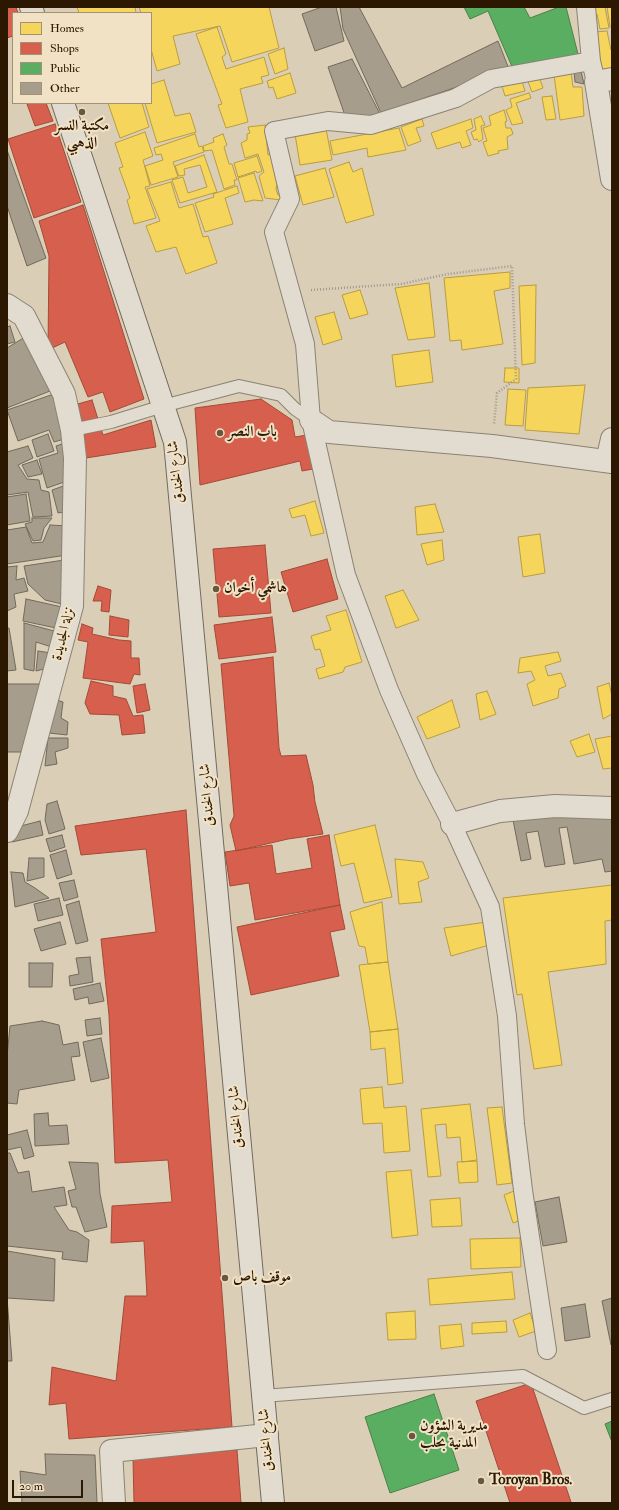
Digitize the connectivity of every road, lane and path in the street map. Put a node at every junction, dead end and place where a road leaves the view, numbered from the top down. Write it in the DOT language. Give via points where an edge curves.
graph roads {
  1 [pos="586,7"];
  2 [pos="600,74"];
  3 [pos="63,104"];
  4 [pos="612,180"];
  5 [pos="290,291"];
  6 [pos="7,305"];
  7 [pos="163,406"];
  8 [pos="311,420"];
  9 [pos="72,430"];
  10 [pos="612,439"];
  11 [pos="492,446"];
  12 [pos="610,461"];
  13 [pos="612,808"];
  14 [pos="452,824"];
  15 [pos="7,831"];
  16 [pos="547,1350"];
  17 [pos="263,1396"];
  18 [pos="612,1399"];
  19 [pos="267,1434"];
  20 [pos="114,1503"];
  21 [pos="273,1503"];
  1 -- 2 [label="street"];
  2 -- 4 [label="main road"];
  2 -- 5 [label="street" via="491,79 456,98 371,125 328,121 274,131 290,199 274,232"];
  3 -- 7 [label="main road, شارع الخندق"];
  5 -- 8 [label="street" via="305,344"];
  5 -- 11 [label="path" via="401,284 448,274 512,266 516,379 497,393"];
  6 -- 9 [label="main road, نزلة الجديدة" via="24,316 64,394"];
  7 -- 8 [label="lane" via="239,386 281,395"];
  7 -- 9 [label="lane" via="111,422"];
  7 -- 17 [label="main road, شارع الخندق" via="176,450"];
  8 -- 11 [label="main road" via="329,432"];
  8 -- 14 [label="street" via="346,575 389,690 426,774"];
  9 -- 15 [label="main road, نزلة الجديدة" via="75,458 72,606 17,811"];
  10 -- 12 [label="main road"];
  11 -- 12 [label="main road"];
  13 -- 14 [label="main road" via="555,806 500,811"];
  14 -- 16 [label="street" via="490,907 507,1016 523,1190"];
  17 -- 18 [label="lane" via="522,1376 584,1408"];
  17 -- 19 [label="main road, شارع الخندق"];
  19 -- 20 [label="main road" via="111,1451"];
  19 -- 21 [label="main road, شارع الخندق"];
}
